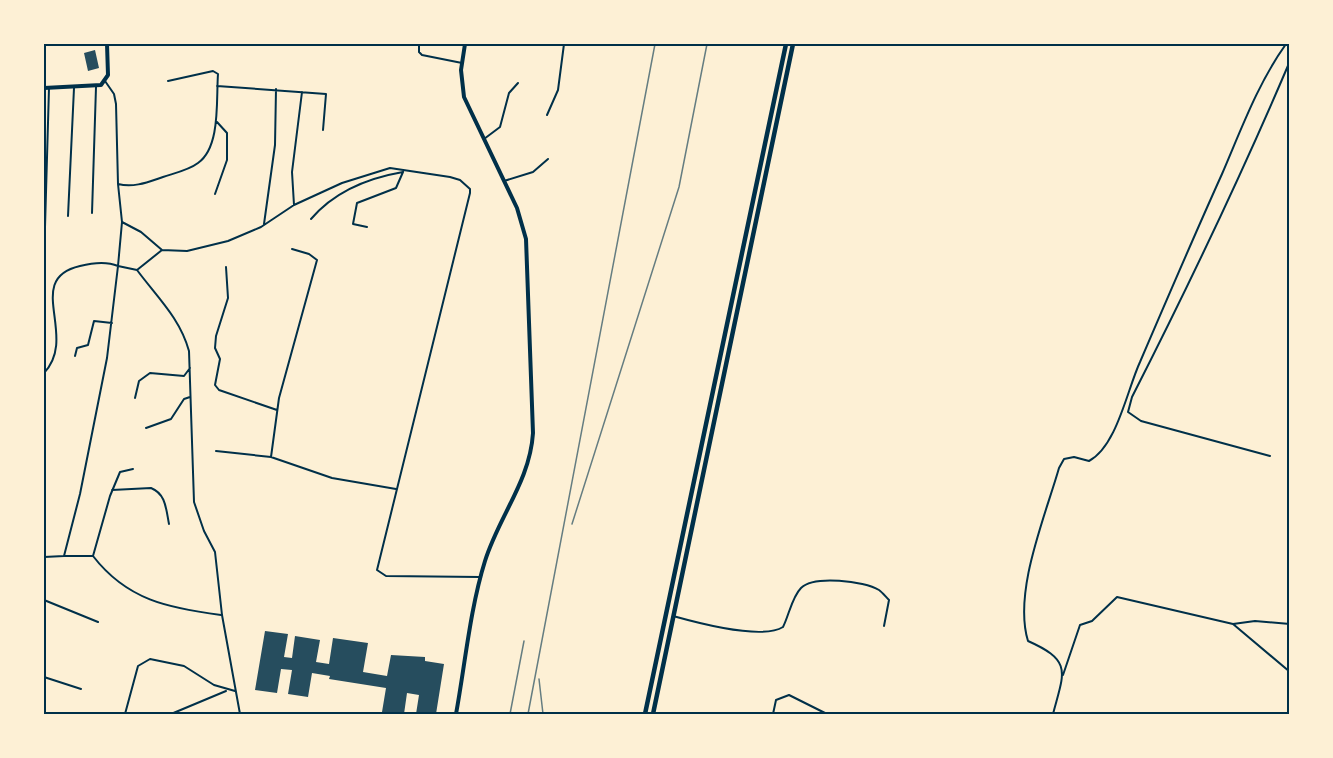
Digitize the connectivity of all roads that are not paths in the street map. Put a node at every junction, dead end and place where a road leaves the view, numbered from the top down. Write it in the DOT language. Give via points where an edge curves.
graph roads {
  1 [pos="107,44"];
  2 [pos="420,44"];
  3 [pos="465,44"];
  4 [pos="564,44"];
  5 [pos="786,44"];
  6 [pos="793,44"];
  7 [pos="1286,44"];
  8 [pos="1290,61"];
  9 [pos="462,63"];
  10 [pos="105,81"];
  11 [pos="168,81"];
  12 [pos="518,83"];
  13 [pos="217,86"];
  14 [pos="96,87"];
  15 [pos="44,88"];
  16 [pos="50,88"];
  17 [pos="74,88"];
  18 [pos="276,89"];
  19 [pos="302,92"];
  20 [pos="547,115"];
  21 [pos="217,122"];
  22 [pos="323,130"];
  23 [pos="484,140"];
  24 [pos="548,159"];
  25 [pos="403,172"];
  26 [pos="504,182"];
  27 [pos="118,184"];
  28 [pos="214,194"];
  29 [pos="294,205"];
  30 [pos="92,213"];
  31 [pos="68,216"];
  32 [pos="311,219"];
  33 [pos="122,222"];
  34 [pos="264,225"];
  35 [pos="45,227"];
  36 [pos="367,227"];
  37 [pos="292,249"];
  38 [pos="162,250"];
  39 [pos="118,266"];
  40 [pos="226,267"];
  41 [pos="137,270"];
  42 [pos="112,323"];
  43 [pos="75,356"];
  44 [pos="190,368"];
  45 [pos="44,373"];
  46 [pos="190,397"];
  47 [pos="135,398"];
  48 [pos="277,410"];
  49 [pos="146,428"];
  50 [pos="216,451"];
  51 [pos="1270,456"];
  52 [pos="271,457"];
  53 [pos="133,469"];
  54 [pos="396,489"];
  55 [pos="112,490"];
  56 [pos="169,524"];
  57 [pos="64,556"];
  58 [pos="93,556"];
  59 [pos="44,557"];
  60 [pos="481,577"];
  61 [pos="44,600"];
  62 [pos="222,615"];
  63 [pos="673,616"];
  64 [pos="98,622"];
  65 [pos="1233,624"];
  66 [pos="1290,624"];
  67 [pos="884,626"];
  68 [pos="1290,672"];
  69 [pos="44,677"];
  70 [pos="1062,677"];
  71 [pos="81,689"];
  72 [pos="227,691"];
  73 [pos="235,692"];
  74 [pos="125,714"];
  75 [pos="171,714"];
  76 [pos="240,714"];
  77 [pos="456,714"];
  78 [pos="645,714"];
  79 [pos="653,714"];
  80 [pos="773,714"];
  81 [pos="827,714"];
  82 [pos="1053,714"];
  1 -- 10 [label="main road"];
  2 -- 9 [label="street" via="422,55"];
  3 -- 9 [label="main road"];
  4 -- 20 [label="street" via="558,90"];
  5 -- 78 [label="highway"];
  6 -- 63 [label="highway"];
  7 -- 70 [label="street" via="1265,78 1239,135 1136,370 1108,444 1089,461 1064,459 1059,468 1024,590 1023,615 1028,641 1053,652 1061,663"];
  8 -- 51 [label="street" via="1199,266 1128,412 1141,421"];
  9 -- 23 [label="main road" via="464,97"];
  10 -- 14 [label="main road"];
  10 -- 27 [label="street" via="116,104"];
  11 -- 13 [label="street" via="213,71 218,74"];
  12 -- 23 [label="street" via="509,93 500,127"];
  13 -- 18 [label="street"];
  13 -- 21 [label="street"];
  14 -- 17 [label="main road"];
  14 -- 30 [label="street"];
  15 -- 16 [label="main road"];
  16 -- 17 [label="main road"];
  16 -- 35 [label="street"];
  17 -- 31 [label="street"];
  18 -- 19 [label="street"];
  18 -- 34 [label="street" via="271,185"];
  19 -- 22 [label="street" via="326,94"];
  19 -- 29 [label="street" via="292,172"];
  21 -- 27 [label="street" via="205,158 196,165 145,184"];
  21 -- 28 [label="street" via="227,133 227,160"];
  23 -- 26 [label="main road"];
  24 -- 26 [label="street" via="533,172"];
  25 -- 29 [label="street" via="385,169"];
  25 -- 32 [label="street" via="341,193"];
  25 -- 36 [label="street" via="396,188 357,203 353,224"];
  25 -- 54 [label="street" via="460,180 470,193"];
  26 -- 60 [label="main road" via="522,221 528,253 533,439 523,481 488,552"];
  27 -- 33 [label="street"];
  29 -- 34 [label="street"];
  33 -- 38 [label="street"];
  33 -- 39 [label="street"];
  34 -- 38 [label="street" via="228,241 187,251"];
  37 -- 48 [label="street" via="316,260"];
  38 -- 41 [label="street"];
  39 -- 41 [label="street"];
  39 -- 42 [label="street"];
  39 -- 45 [label="street" via="86,265 58,275 52,294 57,324 55,347 52,362"];
  40 -- 48 [label="street" via="228,298 216,336 215,348 220,359 215,385 219,390"];
  41 -- 44 [label="street" via="184,332"];
  42 -- 43 [label="street" via="94,321 88,345 77,348"];
  42 -- 57 [label="street" via="80,494"];
  44 -- 46 [label="street"];
  44 -- 47 [label="street" via="184,376 150,373 139,381"];
  46 -- 49 [label="street" via="184,399 171,419"];
  46 -- 62 [label="street" via="194,502 215,552"];
  48 -- 52 [label="street"];
  50 -- 52 [label="street"];
  52 -- 54 [label="street" via="332,478"];
  53 -- 55 [label="street" via="120,472"];
  54 -- 60 [label="street" via="377,567 380,574"];
  55 -- 56 [label="street" via="157,490 165,501"];
  55 -- 58 [label="street"];
  57 -- 58 [label="street"];
  57 -- 59 [label="street"];
  58 -- 62 [label="street" via="108,575 141,597 189,611"];
  60 -- 77 [label="main road"];
  61 -- 64 [label="street"];
  62 -- 73 [label="street"];
  63 -- 67 [label="street" via="718,626 773,631 783,627 799,590 809,583 830,580 879,590 889,600"];
  63 -- 79 [label="highway"];
  65 -- 66 [label="street"];
  65 -- 68 [label="street"];
  65 -- 70 [label="street" via="1117,597 1092,621 1080,625"];
  69 -- 71 [label="street"];
  70 -- 82 [label="street"];
  72 -- 73 [label="street"];
  72 -- 74 [label="street" via="184,666 150,659 138,666"];
  72 -- 75 [label="street"];
  73 -- 76 [label="street"];
  80 -- 81 [label="street" via="776,700 789,695"];
}
